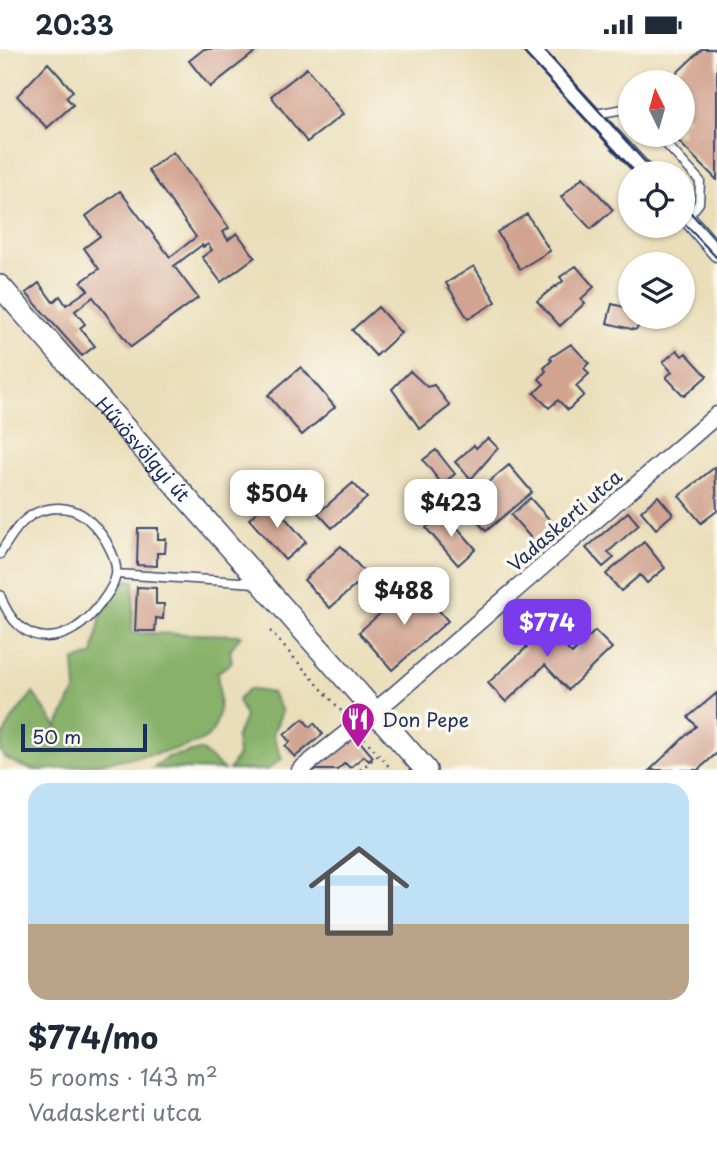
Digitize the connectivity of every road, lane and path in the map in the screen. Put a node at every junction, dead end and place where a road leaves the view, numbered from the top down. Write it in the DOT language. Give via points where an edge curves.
graph roads {
  1 [pos="532,49"];
  2 [pos="618,110"];
  3 [pos="594,118"];
  4 [pos="669,147"];
  5 [pos="635,161"];
  6 [pos="682,161"];
  7 [pos="695,176"];
  8 [pos="695,206"];
  9 [pos="695,227"];
  10 [pos="717,253"];
  11 [pos="0,286"];
  12 [pos="717,415"];
  13 [pos="0,554"];
  14 [pos="116,574"];
  15 [pos="260,583"];
  16 [pos="0,595"];
  17 [pos="270,631"];
  18 [pos="374,711"];
  19 [pos="354,726"];
  20 [pos="378,755"];
  21 [pos="300,770"];
  22 [pos="360,770"];
  23 [pos="391,770"];
  24 [pos="426,770"];
  1 -- 3 [label="street"];
  2 -- 3 [label="lane"];
  3 -- 5 [label="street"];
  4 -- 6 [label="lane"];
  7 -- 8 [label="lane" via="700,181"];
  9 -- 10 [label="street"];
  11 -- 15 [label="main road, Hűvösvölgyi út"];
  12 -- 18 [label="street, Vadaskerti utca"];
  13 -- 14 [label="lane" via="30,515 45,509 71,509 87,516 102,535 116,563"];
  14 -- 15 [label="lane"];
  14 -- 16 [label="lane" via="111,589 86,623 53,637 37,635 11,618"];
  15 -- 18 [label="main road, Hűvösvölgyi út"];
  17 -- 19 [label="path"];
  18 -- 19 [label="street, Vadaskerti utca"];
  18 -- 24 [label="main road, Hűvösvölgyi út"];
  19 -- 20 [label="path"];
  19 -- 21 [label="street, Vadaskerti utca"];
  20 -- 22 [label="path"];
  20 -- 23 [label="path"];
}
